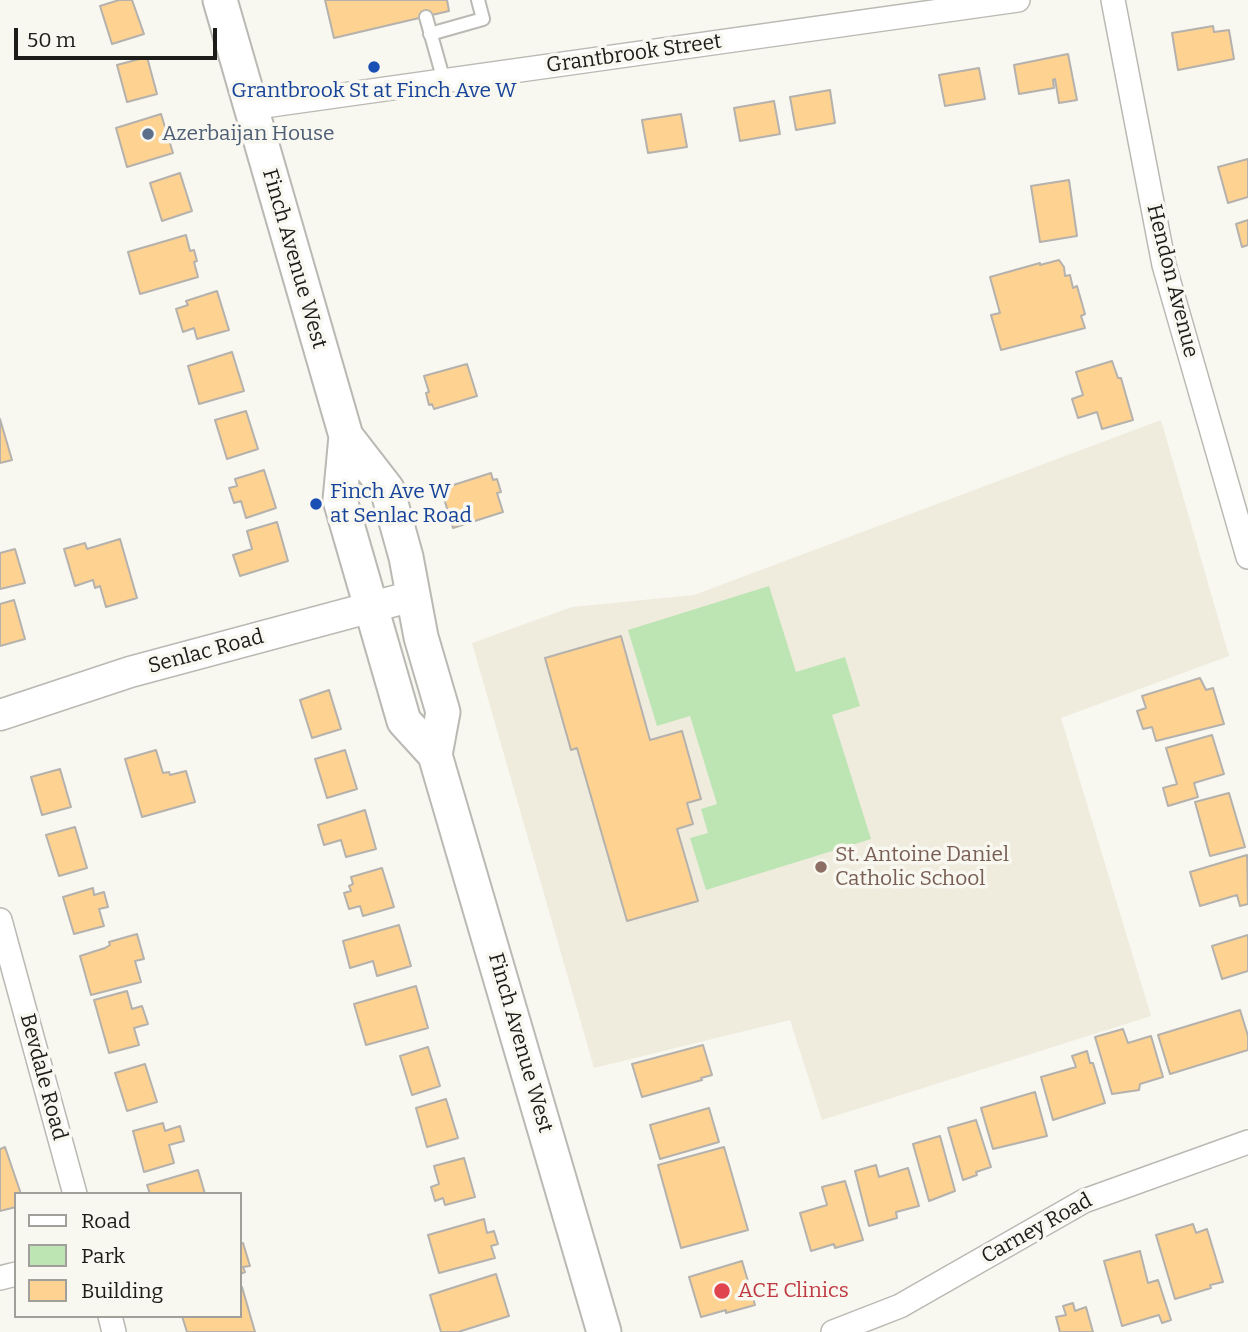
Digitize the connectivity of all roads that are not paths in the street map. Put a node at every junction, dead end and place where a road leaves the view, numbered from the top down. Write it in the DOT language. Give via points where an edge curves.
graph roads {
  1 [pos="219,0"];
  2 [pos="478,0"];
  3 [pos="1018,0"];
  4 [pos="1113,0"];
  5 [pos="426,17"];
  6 [pos="430,34"];
  7 [pos="444,81"];
  8 [pos="250,108"];
  9 [pos="346,436"];
  10 [pos="1248,557"];
  11 [pos="414,596"];
  12 [pos="371,607"];
  13 [pos="0,715"];
  14 [pos="435,755"];
  15 [pos="0,920"];
  16 [pos="1248,1142"];
  17 [pos="74,1192"];
  18 [pos="604,1332"];
  19 [pos="833,1332"];
  1 -- 8 [label="main road, Finch Avenue West"];
  2 -- 6 [label="lane" via="483,19"];
  3 -- 7 [label="street, Grantbrook Street"];
  4 -- 10 [label="street, Hendon Avenue" via="1164,265"];
  5 -- 6 [label="lane"];
  6 -- 7 [label="lane"];
  7 -- 8 [label="street, Grantbrook Street"];
  8 -- 9 [label="main road, Finch Avenue West"];
  9 -- 11 [label="main road, Finch Avenue West" via="387,489"];
  9 -- 12 [label="main road, Finch Avenue West" via="340,500"];
  11 -- 12 [label="street, Senlac Road"];
  11 -- 14 [label="main road, Finch Avenue West" via="443,712"];
  12 -- 13 [label="street, Senlac Road" via="130,672"];
  12 -- 14 [label="main road, Finch Avenue West" via="404,721"];
  14 -- 18 [label="main road, Finch Avenue West"];
  15 -- 17 [label="street, Bevdale Road"];
  16 -- 19 [label="street, Carney Road" via="1084,1200 900,1306"];
}
